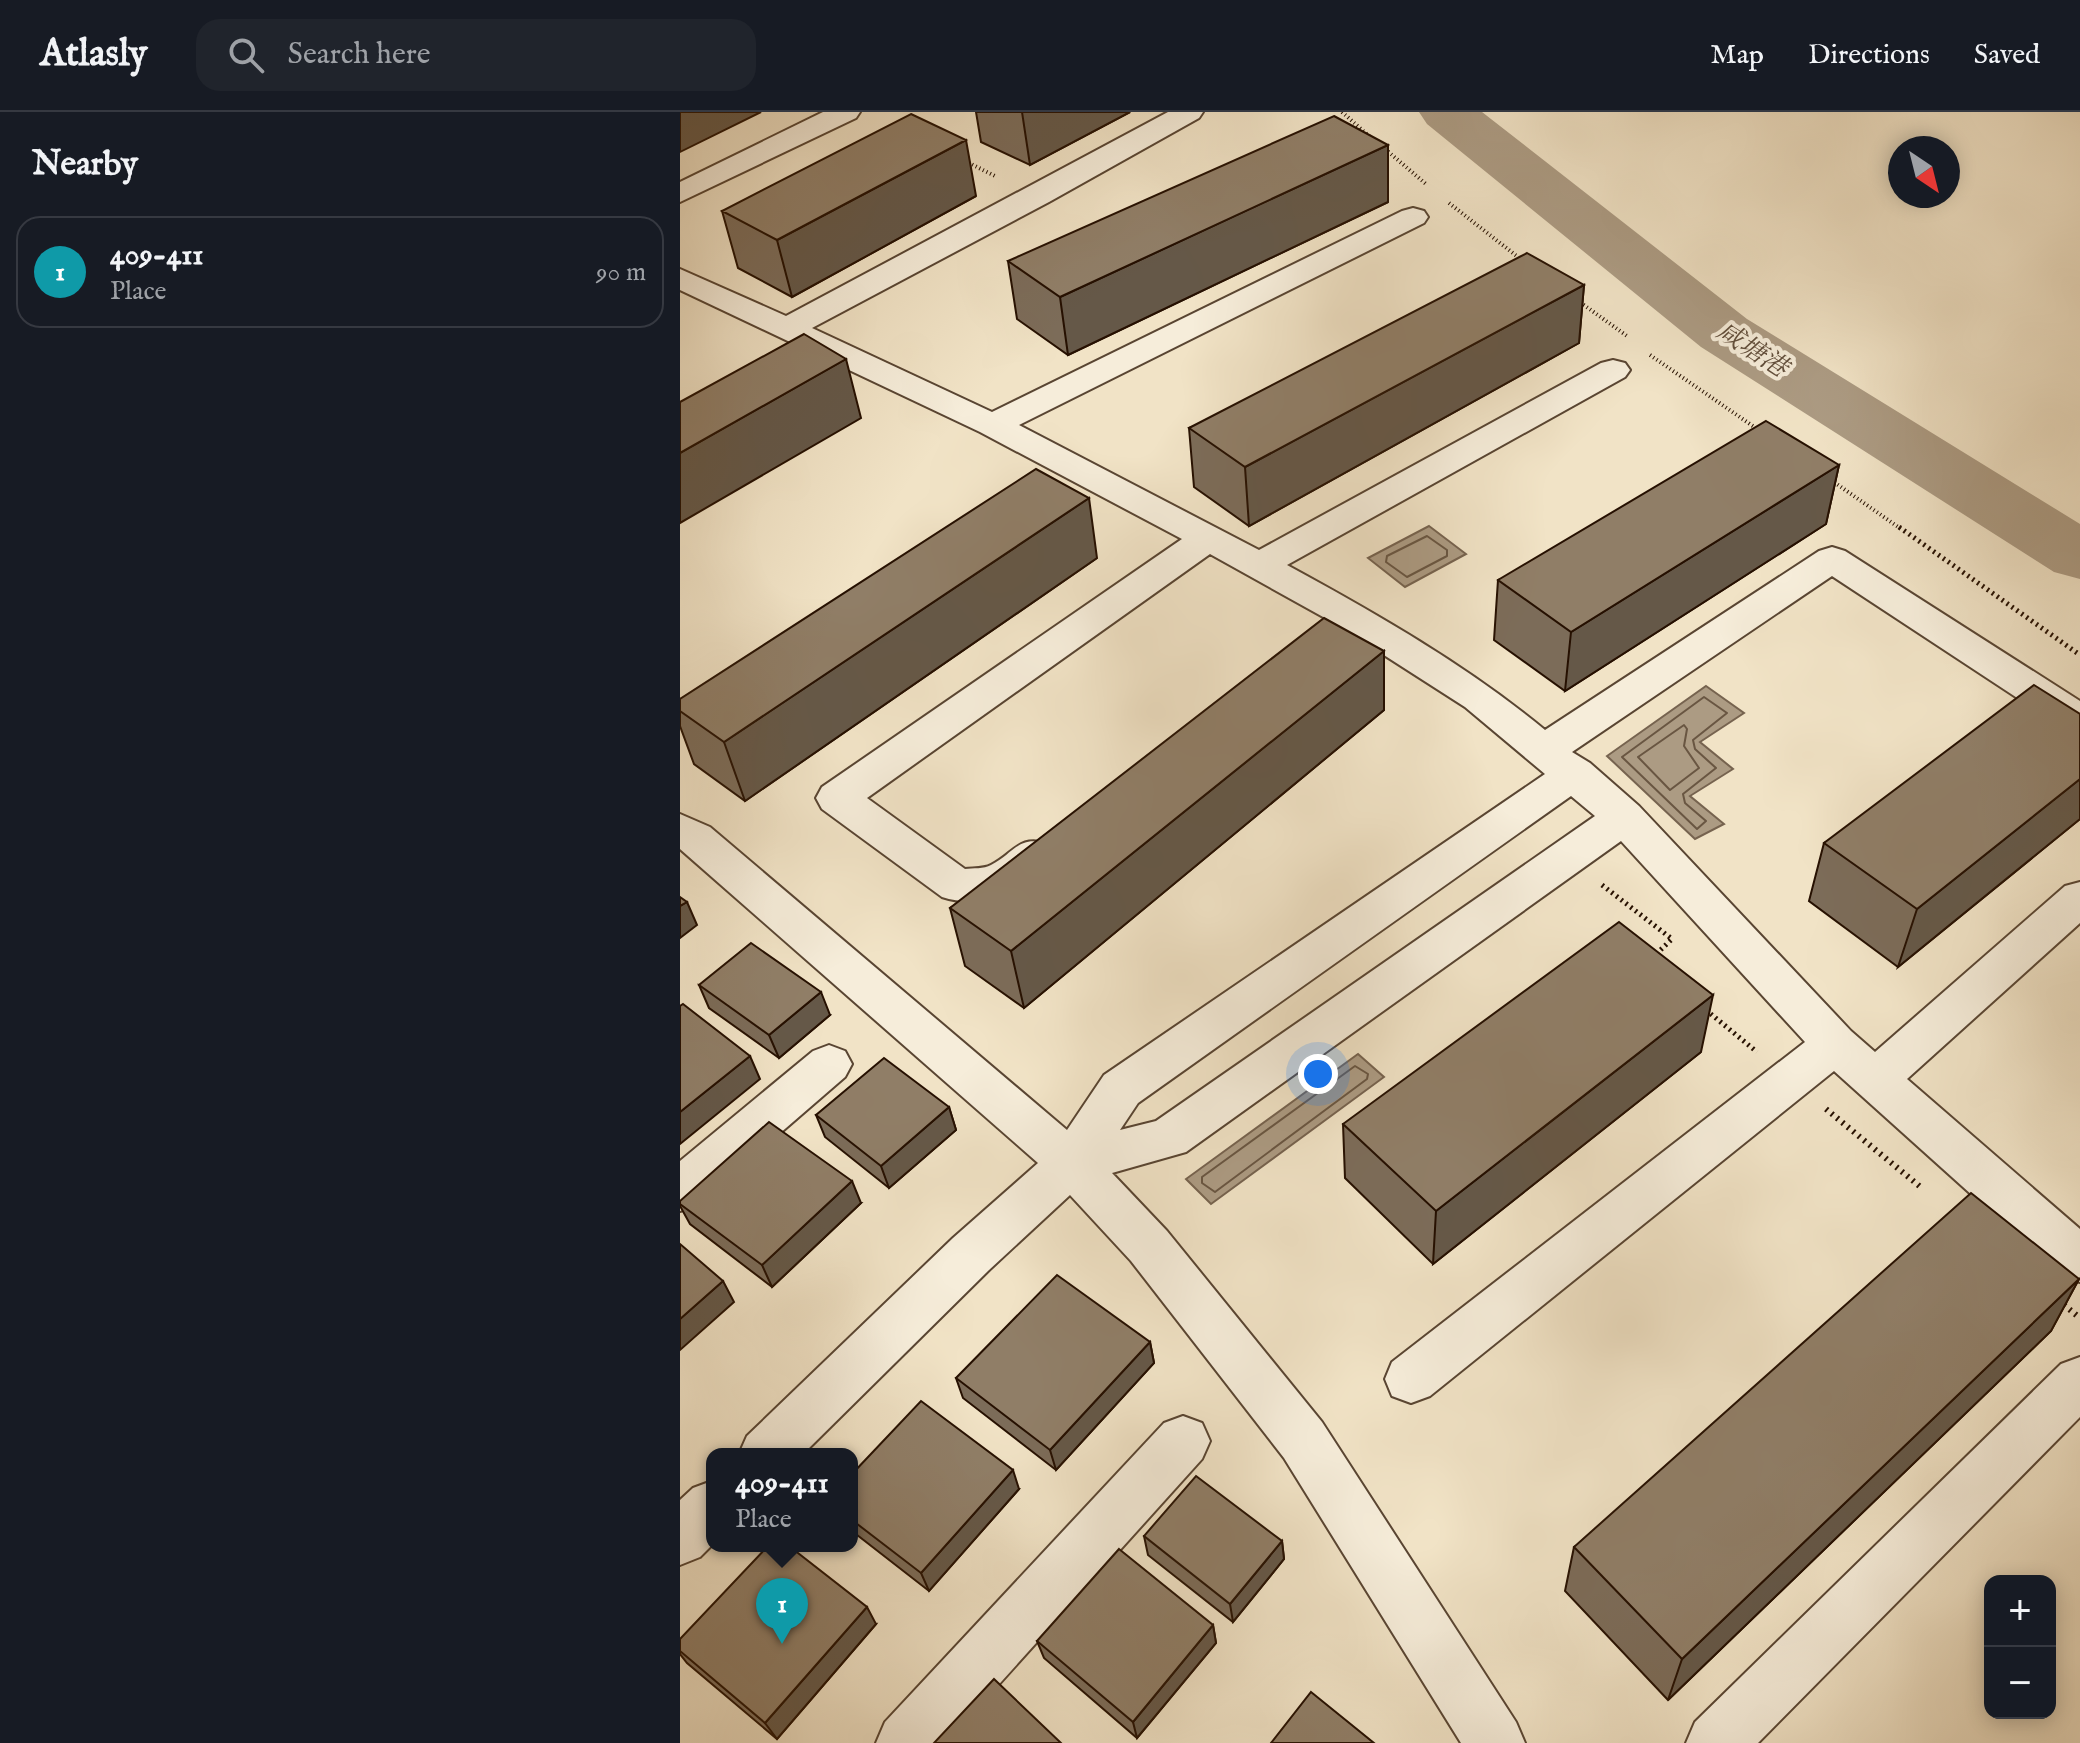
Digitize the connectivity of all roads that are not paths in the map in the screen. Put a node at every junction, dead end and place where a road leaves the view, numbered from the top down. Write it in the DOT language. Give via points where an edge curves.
graph roads {
  1 [pos="846,112"];
  2 [pos="1189,112"];
  3 [pos="680,193"];
  4 [pos="1413,217"];
  5 [pos="680,278"];
  6 [pos="715,295"];
  7 [pos="680,314"];
  8 [pos="787,328"];
  9 [pos="1624,356"];
  10 [pos="992,425"];
  11 [pos="1207,539"];
  12 [pos="1259,565"];
  13 [pos="1347,614"];
  14 [pos="1309,643"];
  15 [pos="2080,720"];
  16 [pos="1560,762"];
  17 [pos="1624,817"];
  18 [pos="680,829"];
  19 [pos="1061,834"];
  20 [pos="2080,898"];
  21 [pos="1835,1044"];
  22 [pos="829,1064"];
  23 [pos="1876,1079"];
  24 [pos="1072,1163"];
  25 [pos="680,1190"];
  26 [pos="2080,1260"];
  27 [pos="1411,1379"];
  28 [pos="2080,1381"];
  29 [pos="1183,1441"];
  30 [pos="772,1448"];
  31 [pos="706,1513"];
  32 [pos="680,1538"];
  33 [pos="906,1743"];
  34 [pos="1495,1743"];
  35 [pos="1716,1743"];
  1 -- 3 [label="street"];
  2 -- 8 [label="street"];
  4 -- 10 [label="street"];
  5 -- 6 [label="street"];
  6 -- 7 [label="street"];
  6 -- 8 [label="street"];
  8 -- 10 [label="street" via="816,358"];
  9 -- 12 [label="street"];
  10 -- 11 [label="street"];
  11 -- 12 [label="street"];
  11 -- 19 [label="street" via="837,798 957,886 999,882"];
  12 -- 13 [label="street"];
  13 -- 14 [label="street"];
  13 -- 16 [label="street" via="1479,697"];
  15 -- 16 [label="street" via="1832,559"];
  16 -- 17 [label="street"];
  16 -- 24 [label="street" via="1121,1089"];
  17 -- 21 [label="street"];
  17 -- 24 [label="street" via="1169,1138"];
  18 -- 24 [label="street"];
  20 -- 23 [label="street"];
  21 -- 23 [label="street"];
  21 -- 27 [label="street"];
  22 -- 25 [label="street"];
  23 -- 26 [label="street"];
  24 -- 30 [label="street"];
  24 -- 34 [label="street" via="1149,1246 1303,1440"];
  28 -- 35 [label="street"];
  29 -- 33 [label="street"];
  31 -- 32 [label="street"];
}
